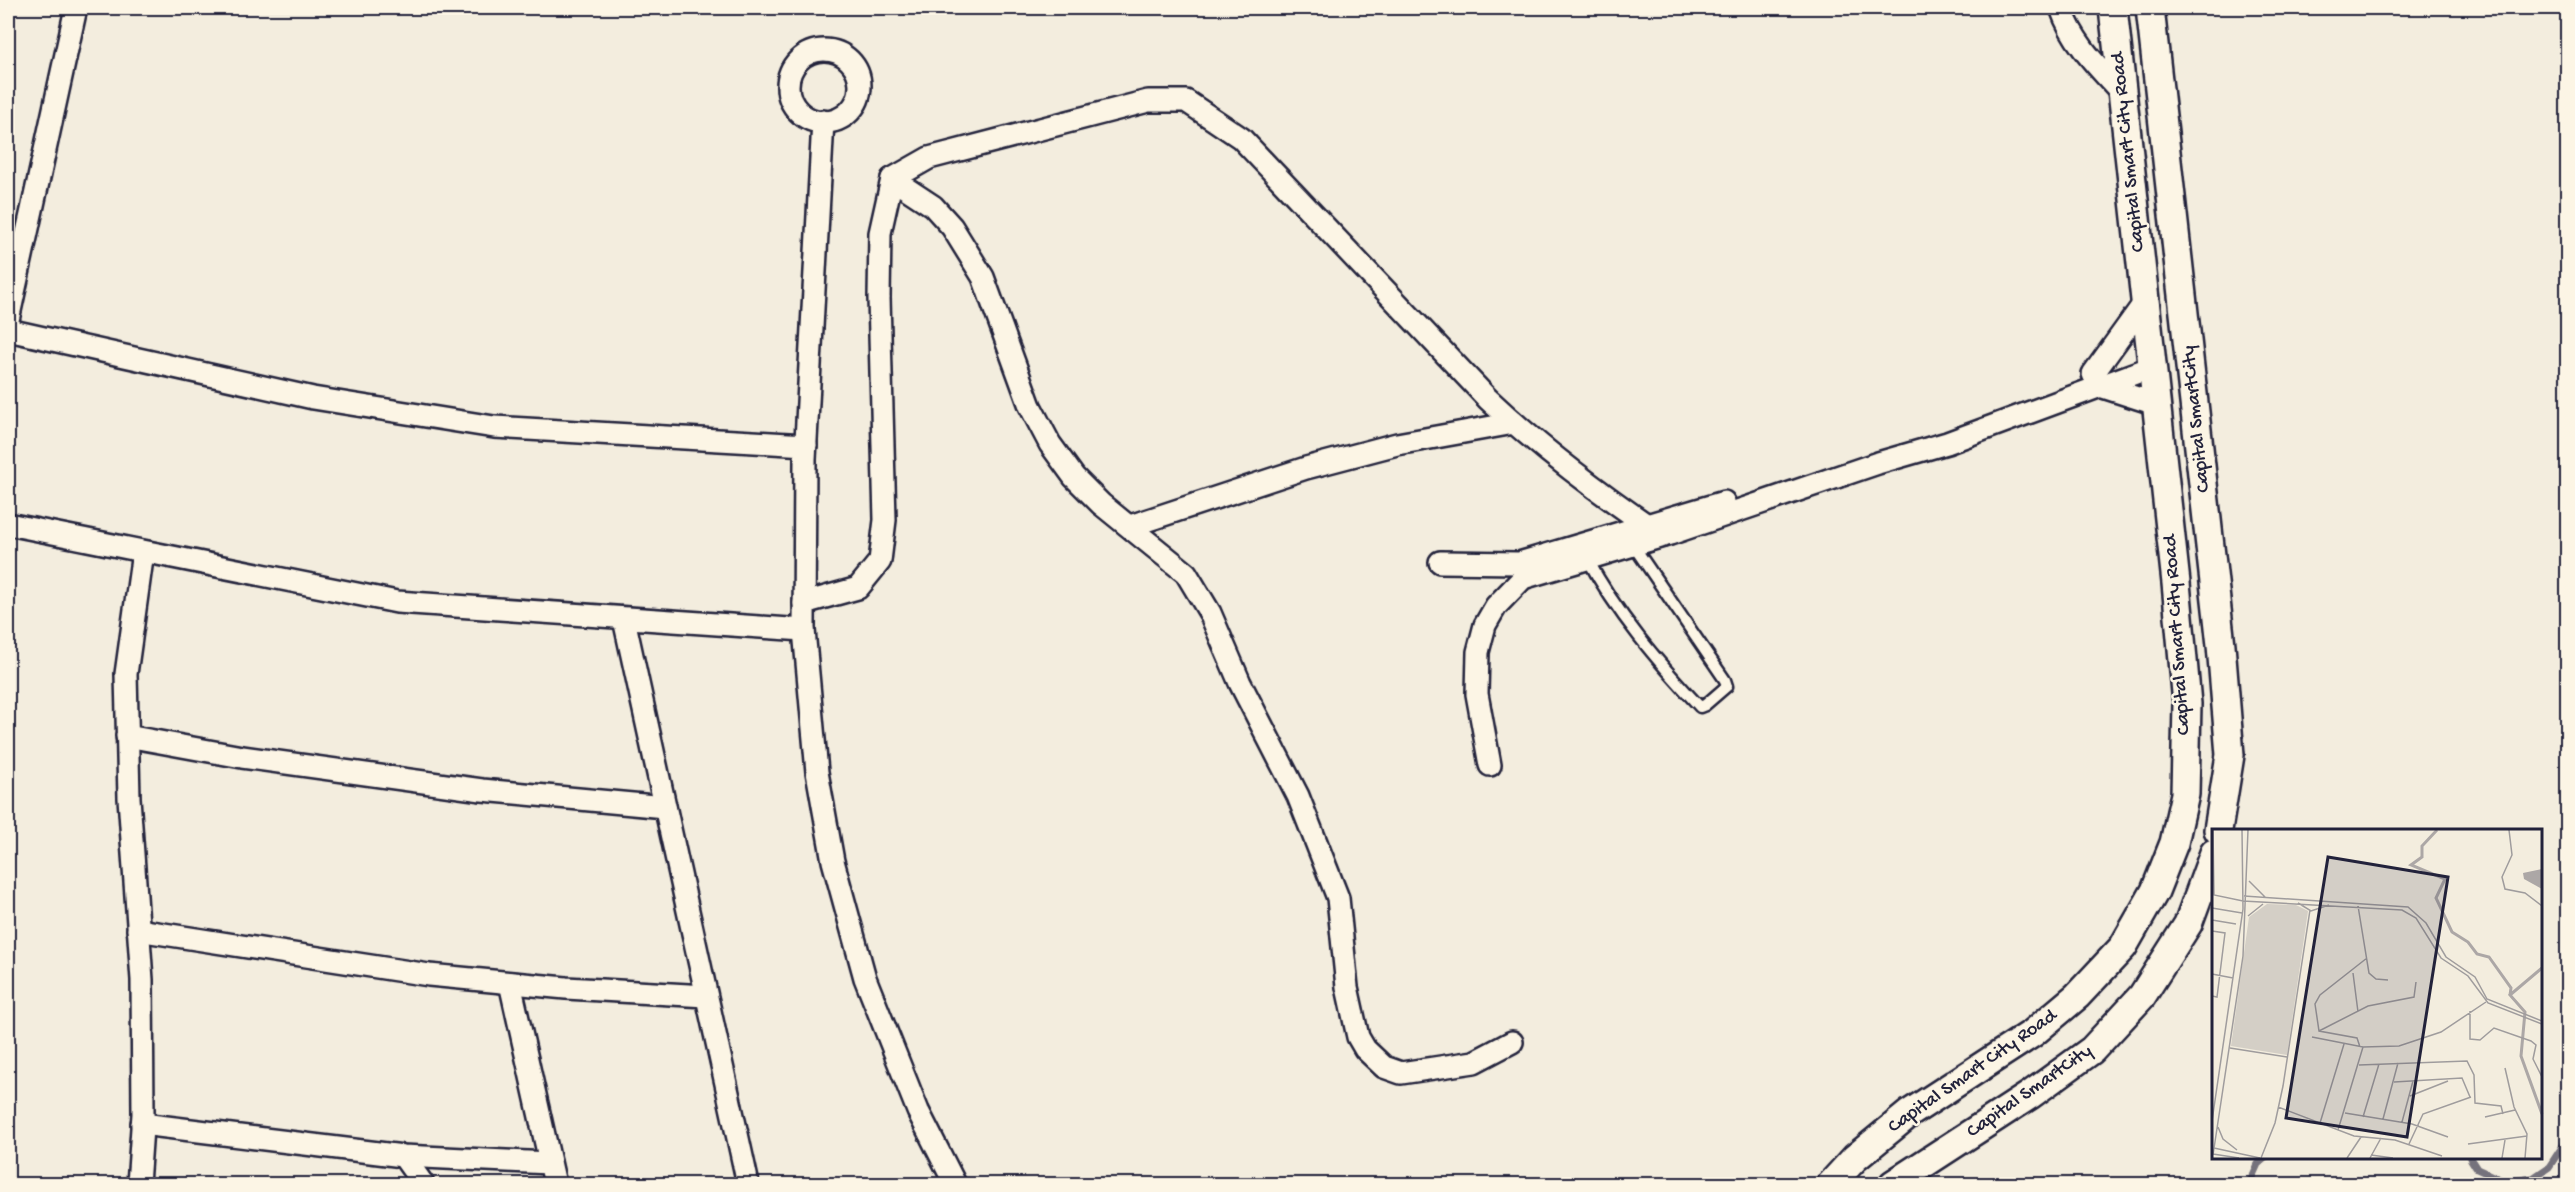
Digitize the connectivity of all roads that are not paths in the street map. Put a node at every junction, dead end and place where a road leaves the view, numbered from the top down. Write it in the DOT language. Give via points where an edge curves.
graph roads {
  1 [pos="76,8"];
  2 [pos="2061,8"];
  3 [pos="2113,8"];
  4 [pos="2150,8"];
  5 [pos="2123,94"];
  6 [pos="823,122"];
  7 [pos="892,179"];
  8 [pos="2145,302"];
  9 [pos="8,320"];
  10 [pos="8,330"];
  11 [pos="2151,359"];
  12 [pos="2097,380"];
  13 [pos="2156,404"];
  14 [pos="1514,423"];
  15 [pos="806,445"];
  16 [pos="8,524"];
  17 [pos="1130,526"];
  18 [pos="1655,531"];
  19 [pos="1633,545"];
  20 [pos="143,552"];
  21 [pos="1587,558"];
  22 [pos="1440,562"];
  23 [pos="1521,571"];
  24 [pos="804,603"];
  25 [pos="624,619"];
  26 [pos="804,630"];
  27 [pos="127,736"];
  28 [pos="1490,765"];
  29 [pos="665,807"];
  30 [pos="2218,829"];
  31 [pos="2212,858"];
  32 [pos="138,930"];
  33 [pos="510,983"];
  34 [pos="706,996"];
  35 [pos="1512,1041"];
  36 [pos="142,1124"];
  37 [pos="403,1156"];
  38 [pos="550,1163"];
  39 [pos="138,1185"];
  40 [pos="423,1185"];
  41 [pos="555,1185"];
  42 [pos="748,1185"];
  43 [pos="955,1185"];
  44 [pos="1831,1185"];
  45 [pos="1893,1185"];
  1 -- 9 [label="street"];
  2 -- 5 [label="street" via="2086,55"];
  3 -- 5 [label="street, Capital Smart City Road"];
  4 -- 30 [label="street, Capital SmartCity" via="2221,645 2230,755"];
  5 -- 8 [label="street, Capital Smart City Road"];
  6 -- 15 [label="street"];
  7 -- 14 [label="street" via="929,158 1148,101 1186,100 1241,138"];
  7 -- 17 [label="street" via="933,206 952,227 983,278 1030,406 1050,444 1074,477"];
  7 -- 24 [label="street" via="880,232 885,520 880,561 858,588"];
  8 -- 11 [label="street, Capital Smart City Road"];
  8 -- 12 [label="street"];
  10 -- 15 [label="street" via="312,398 494,427"];
  11 -- 12 [label="street"];
  11 -- 13 [label="street, Capital Smart City Road"];
  12 -- 13 [label="street"];
  12 -- 18 [label="street"];
  13 -- 44 [label="street, Capital Smart City Road" via="2187,705 2185,794 2174,843 2155,891 2123,947 2077,996 2033,1034 1910,1113 1855,1158"];
  14 -- 17 [label="street" via="1397,444 1325,463"];
  14 -- 18 [label="street" via="1604,496"];
  15 -- 24 [label="street"];
  16 -- 20 [label="street"];
  17 -- 35 [label="street" via="1186,573 1210,613 1240,683 1298,796 1338,898 1347,987 1358,1038 1365,1049 1384,1067 1401,1073 1474,1062"];
  18 -- 19 [label="street"];
  18 -- 23 [label="street"];
  19 -- 21 [label="street"];
  19 -- 21 [label="lane" via="1725,680 1727,686 1705,705 1700,707 1671,676 1617,610"];
  20 -- 25 [label="street" via="397,602"];
  20 -- 27 [label="street" via="126,674"];
  21 -- 23 [label="street"];
  22 -- 23 [label="street"];
  23 -- 28 [label="street" via="1485,626 1478,652 1477,694"];
  24 -- 26 [label="street"];
  25 -- 26 [label="street"];
  25 -- 29 [label="street"];
  26 -- 43 [label="street" via="817,772 836,872 865,978 918,1111"];
  27 -- 29 [label="street" via="242,757 482,790"];
  27 -- 32 [label="street"];
  29 -- 34 [label="street"];
  31 -- 45 [label="street, Capital SmartCity" via="2188,924 2142,996 2092,1050"];
  32 -- 33 [label="street" via="429,975"];
  32 -- 36 [label="street"];
  33 -- 34 [label="street"];
  33 -- 38 [label="street"];
  34 -- 42 [label="street"];
  36 -- 37 [label="street"];
  36 -- 39 [label="street"];
  37 -- 38 [label="street"];
  37 -- 40 [label="street"];
  38 -- 41 [label="street"];
}
